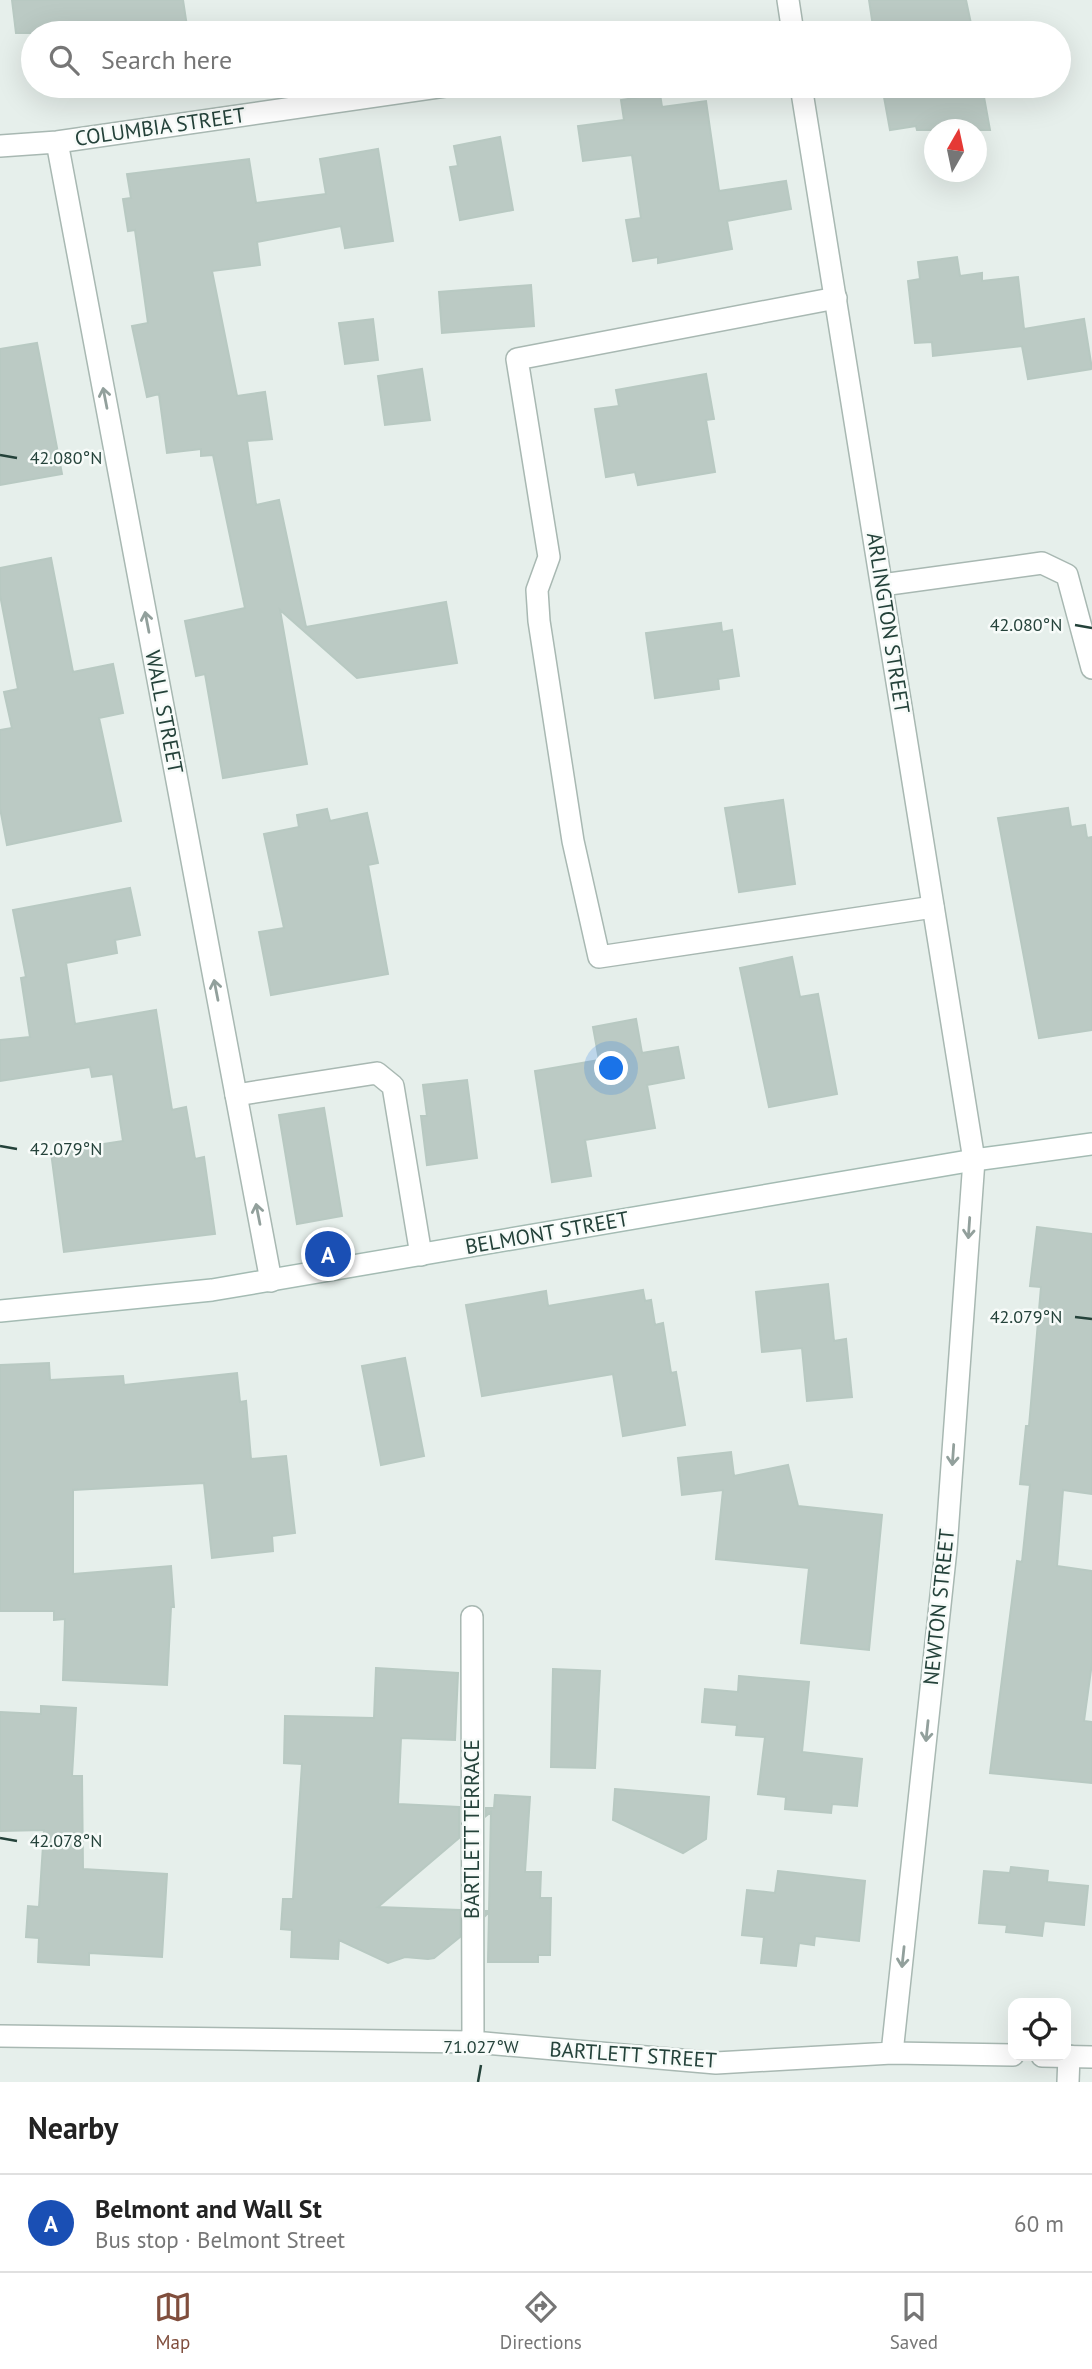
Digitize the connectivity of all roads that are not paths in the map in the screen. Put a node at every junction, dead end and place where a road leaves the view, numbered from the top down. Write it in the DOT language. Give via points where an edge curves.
graph roads {
  1 [pos="788,0"];
  2 [pos="791,21"];
  3 [pos="362,98"];
  4 [pos="804,98"];
  5 [pos="57,142"];
  6 [pos="0,146"];
  7 [pos="836,298"];
  8 [pos="882,585"];
  9 [pos="1092,668"];
  10 [pos="933,907"];
  11 [pos="236,1095"];
  12 [pos="1092,1144"];
  13 [pos="974,1160"];
  14 [pos="421,1255"];
  15 [pos="271,1281"];
  16 [pos="0,1311"];
  17 [pos="471,1617"];
  18 [pos="0,2036"];
  19 [pos="473,2042"];
  20 [pos="892,2053"];
  21 [pos="1008,2055"];
  22 [pos="1071,2056"];
  23 [pos="1092,2057"];
  24 [pos="1069,2061"];
  25 [pos="714,2072"];
  26 [pos="1068,2082"];
  1 -- 2 [label="street"];
  3 -- 5 [label="street, COLUMBIA STREET"];
  4 -- 7 [label="street, ARLINGTON STREET"];
  5 -- 6 [label="street, COLUMBIA STREET"];
  11 -- 5 [label="street, WALL STREET, one-way"];
  7 -- 8 [label="street, ARLINGTON STREET"];
  7 -- 10 [label="street" via="517,359 549,557 537,590 538,611 573,841 599,957"];
  8 -- 9 [label="street" via="1042,563 1067,575"];
  8 -- 10 [label="street, ARLINGTON STREET"];
  10 -- 13 [label="street, ARLINGTON STREET"];
  11 -- 14 [label="street" via="377,1073 393,1086"];
  15 -- 11 [label="street, WALL STREET, one-way"];
  12 -- 13 [label="street, BELMONT STREET"];
  13 -- 14 [label="street, BELMONT STREET"];
  13 -- 20 [label="street, NEWTON STREET, one-way" via="946,1549"];
  14 -- 15 [label="street, BELMONT STREET"];
  15 -- 16 [label="street, BELMONT STREET" via="150,1298"];
  17 -- 19 [label="street, BARTLETT TERRACE"];
  18 -- 19 [label="street, BARTLETT STREET"];
  19 -- 25 [label="street, BARTLETT STREET"];
  20 -- 21 [label="street, BARTLETT STREET"];
  20 -- 25 [label="street, BARTLETT STREET"];
  22 -- 23 [label="street"];
  24 -- 26 [label="street"];
}
